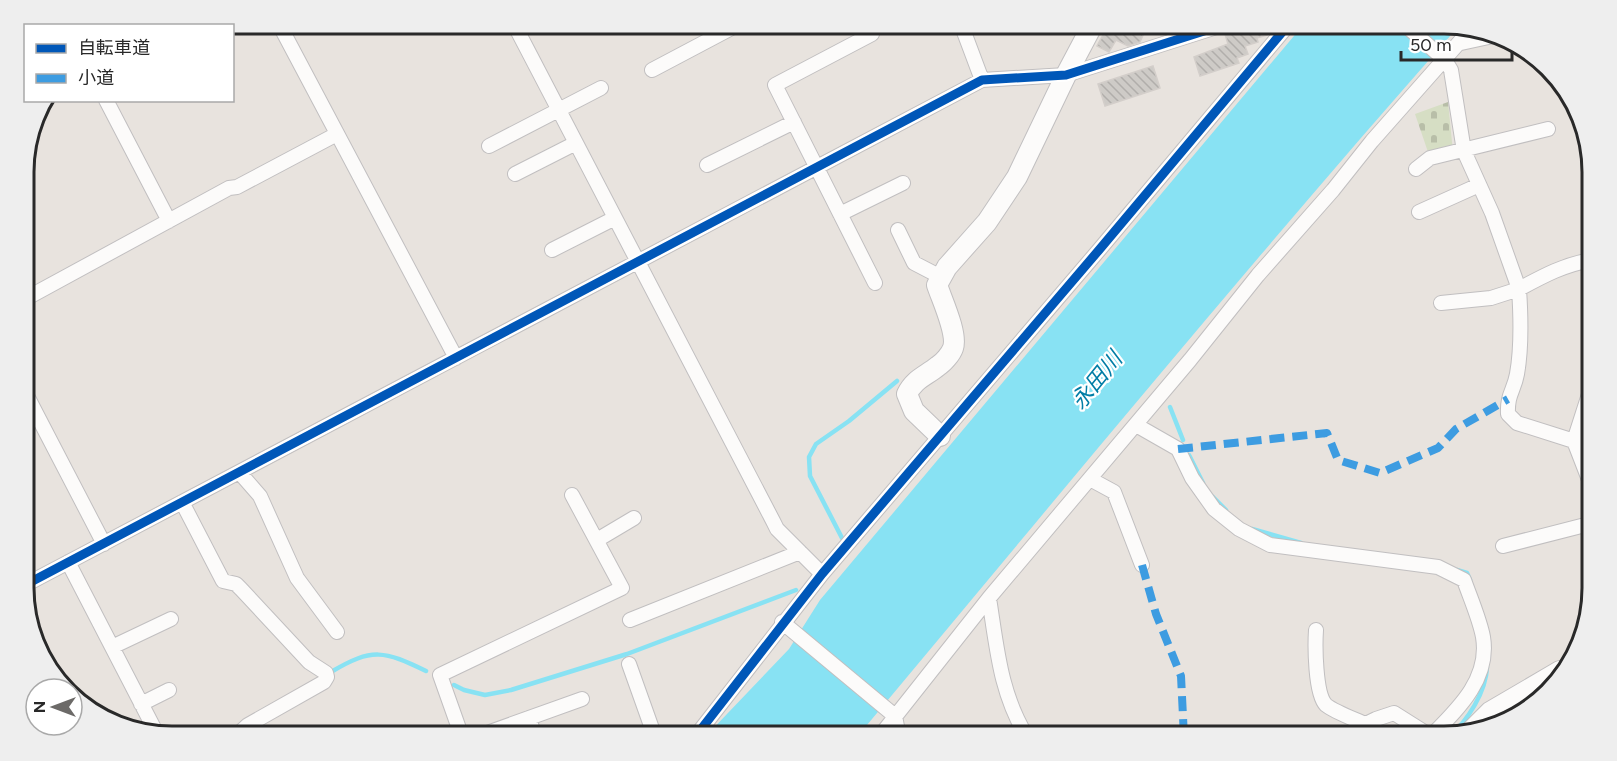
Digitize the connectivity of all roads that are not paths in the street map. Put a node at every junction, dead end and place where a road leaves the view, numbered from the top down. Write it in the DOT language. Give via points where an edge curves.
graph roads {
  1 [pos="872,34"];
  2 [pos="965,34"];
  3 [pos="1088,34"];
  4 [pos="1194,34"];
  5 [pos="1280,34"];
  6 [pos="1415,34"];
  7 [pos="285,35"];
  8 [pos="520,35"];
  9 [pos="719,35"];
  10 [pos="1466,36"];
  11 [pos="1480,39"];
  12 [pos="1461,43"];
  13 [pos="1443,58"];
  14 [pos="652,70"];
  15 [pos="1066,75"];
  16 [pos="982,80"];
  17 [pos="601,88"];
  18 [pos="107,102"];
  19 [pos="559,110"];
  20 [pos="794,122"];
  21 [pos="1548,129"];
  22 [pos="338,134"];
  23 [pos="576,143"];
  24 [pos="489,146"];
  25 [pos="1464,151"];
  26 [pos="707,165"];
  27 [pos="817,168"];
  28 [pos="1416,169"];
  29 [pos="515,174"];
  30 [pos="903,183"];
  31 [pos="1479,185"];
  32 [pos="1419,212"];
  33 [pos="840,213"];
  34 [pos="615,218"];
  35 [pos="169,221"];
  36 [pos="898,230"];
  37 [pos="552,250"];
  38 [pos="1582,261"];
  39 [pos="638,262"];
  40 [pos="941,278"];
  41 [pos="875,282"];
  42 [pos="1520,290"];
  43 [pos="35,294"];
  44 [pos="1441,303"];
  45 [pos="456,358"];
  46 [pos="34,411"];
  47 [pos="1582,417"];
  48 [pos="1136,425"];
  49 [pos="940,436"];
  50 [pos="1574,441"];
  51 [pos="1582,462"];
  52 [pos="239,472"];
  53 [pos="1090,479"];
  54 [pos="572,495"];
  55 [pos="182,502"];
  56 [pos="634,518"];
  57 [pos="1582,527"];
  58 [pos="597,540"];
  59 [pos="104,543"];
  60 [pos="1503,546"];
  61 [pos="800,552"];
  62 [pos="69,562"];
  63 [pos="1142,565"];
  64 [pos="822,574"];
  65 [pos="34,580"];
  66 [pos="989,598"];
  67 [pos="171,619"];
  68 [pos="630,620"];
  69 [pos="782,622"];
  70 [pos="1316,630"];
  71 [pos="337,632"];
  72 [pos="112,647"];
  73 [pos="629,664"];
  74 [pos="1550,677"];
  75 [pos="170,690"];
  76 [pos="582,699"];
  77 [pos="141,704"];
  78 [pos="896,716"];
  79 [pos="529,718"];
  80 [pos="1480,722"];
  81 [pos="1365,724"];
  82 [pos="152,725"];
  83 [pos="247,726"];
  84 [pos="458,726"];
  85 [pos="507,726"];
  86 [pos="532,726"];
  87 [pos="651,726"];
  88 [pos="704,726"];
  89 [pos="888,726"];
  90 [pos="897,726"];
  91 [pos="1020,726"];
  92 [pos="1361,726"];
  93 [pos="1415,726"];
  94 [pos="1442,726"];
  1 -- 20 [label="street" via="775,85"];
  2 -- 16 [label="street"];
  3 -- 15 [label="street"];
  4 -- 15 [label="street"];
  5 -- 49 [label="street"];
  6 -- 13 [label="street"];
  7 -- 22 [label="street"];
  8 -- 19 [label="street"];
  9 -- 14 [label="street"];
  10 -- 12 [label="street"];
  11 -- 12 [label="street"];
  12 -- 13 [label="street"];
  13 -- 25 [label="street" via="1451,70"];
  13 -- 48 [label="street"];
  15 -- 16 [label="street"];
  15 -- 40 [label="street" via="1017,177 987,222"];
  16 -- 27 [label="street"];
  17 -- 19 [label="street"];
  18 -- 35 [label="street"];
  19 -- 23 [label="street"];
  19 -- 24 [label="street"];
  20 -- 26 [label="street"];
  20 -- 27 [label="street"];
  21 -- 25 [label="street"];
  22 -- 35 [label="street"];
  22 -- 45 [label="street"];
  23 -- 29 [label="street"];
  23 -- 34 [label="street"];
  25 -- 28 [label="street" via="1430,158"];
  25 -- 31 [label="street"];
  27 -- 33 [label="street"];
  27 -- 39 [label="street"];
  30 -- 33 [label="street"];
  31 -- 32 [label="street"];
  31 -- 42 [label="street"];
  33 -- 41 [label="street"];
  34 -- 37 [label="street"];
  34 -- 39 [label="street"];
  35 -- 43 [label="street"];
  36 -- 40 [label="street" via="914,263"];
  38 -- 42 [label="street" via="1549,273"];
  39 -- 45 [label="street"];
  39 -- 61 [label="street" via="772,521"];
  40 -- 49 [label="street" via="937,285 954,336 953,349 939,366 919,378 907,394 914,411"];
  42 -- 44 [label="street" via="1491,298"];
  42 -- 50 [label="street" via="1520,346 1508,414 1517,423"];
  45 -- 52 [label="street"];
  46 -- 59 [label="street"];
  47 -- 50 [label="street"];
  48 -- 53 [label="street"];
  48 -- 94 [label="street" via="1178,448 1192,478 1214,509 1239,529 1270,545 1438,567 1464,580 1483,637 1483,662 1478,680"];
  49 -- 64 [label="street"];
  50 -- 51 [label="street"];
  52 -- 55 [label="street"];
  52 -- 71 [label="street" via="260,496 297,578"];
  53 -- 63 [label="street" via="1114,492"];
  53 -- 66 [label="street"];
  54 -- 58 [label="street"];
  55 -- 59 [label="street"];
  55 -- 83 [label="street" via="223,581 236,584 309,662 326,673 324,682"];
  56 -- 58 [label="street"];
  57 -- 60 [label="street"];
  58 -- 84 [label="street" via="622,588 440,675"];
  59 -- 62 [label="street"];
  61 -- 64 [label="street"];
  61 -- 68 [label="street"];
  62 -- 65 [label="street"];
  62 -- 72 [label="street"];
  64 -- 69 [label="street"];
  66 -- 78 [label="street"];
  66 -- 91 [label="street" via="1005,692"];
  67 -- 72 [label="street"];
  69 -- 78 [label="street"];
  69 -- 88 [label="street"];
  70 -- 81 [label="street" via="1315,658 1325,704"];
  72 -- 77 [label="street"];
  73 -- 87 [label="street"];
  74 -- 80 [label="street"];
  75 -- 77 [label="street"];
  76 -- 79 [label="street"];
  77 -- 82 [label="street"];
  78 -- 89 [label="street"];
  78 -- 90 [label="street"];
  79 -- 85 [label="street"];
  79 -- 86 [label="street"];
  81 -- 92 [label="street"];
  81 -- 93 [label="street" via="1394,713"];
}
